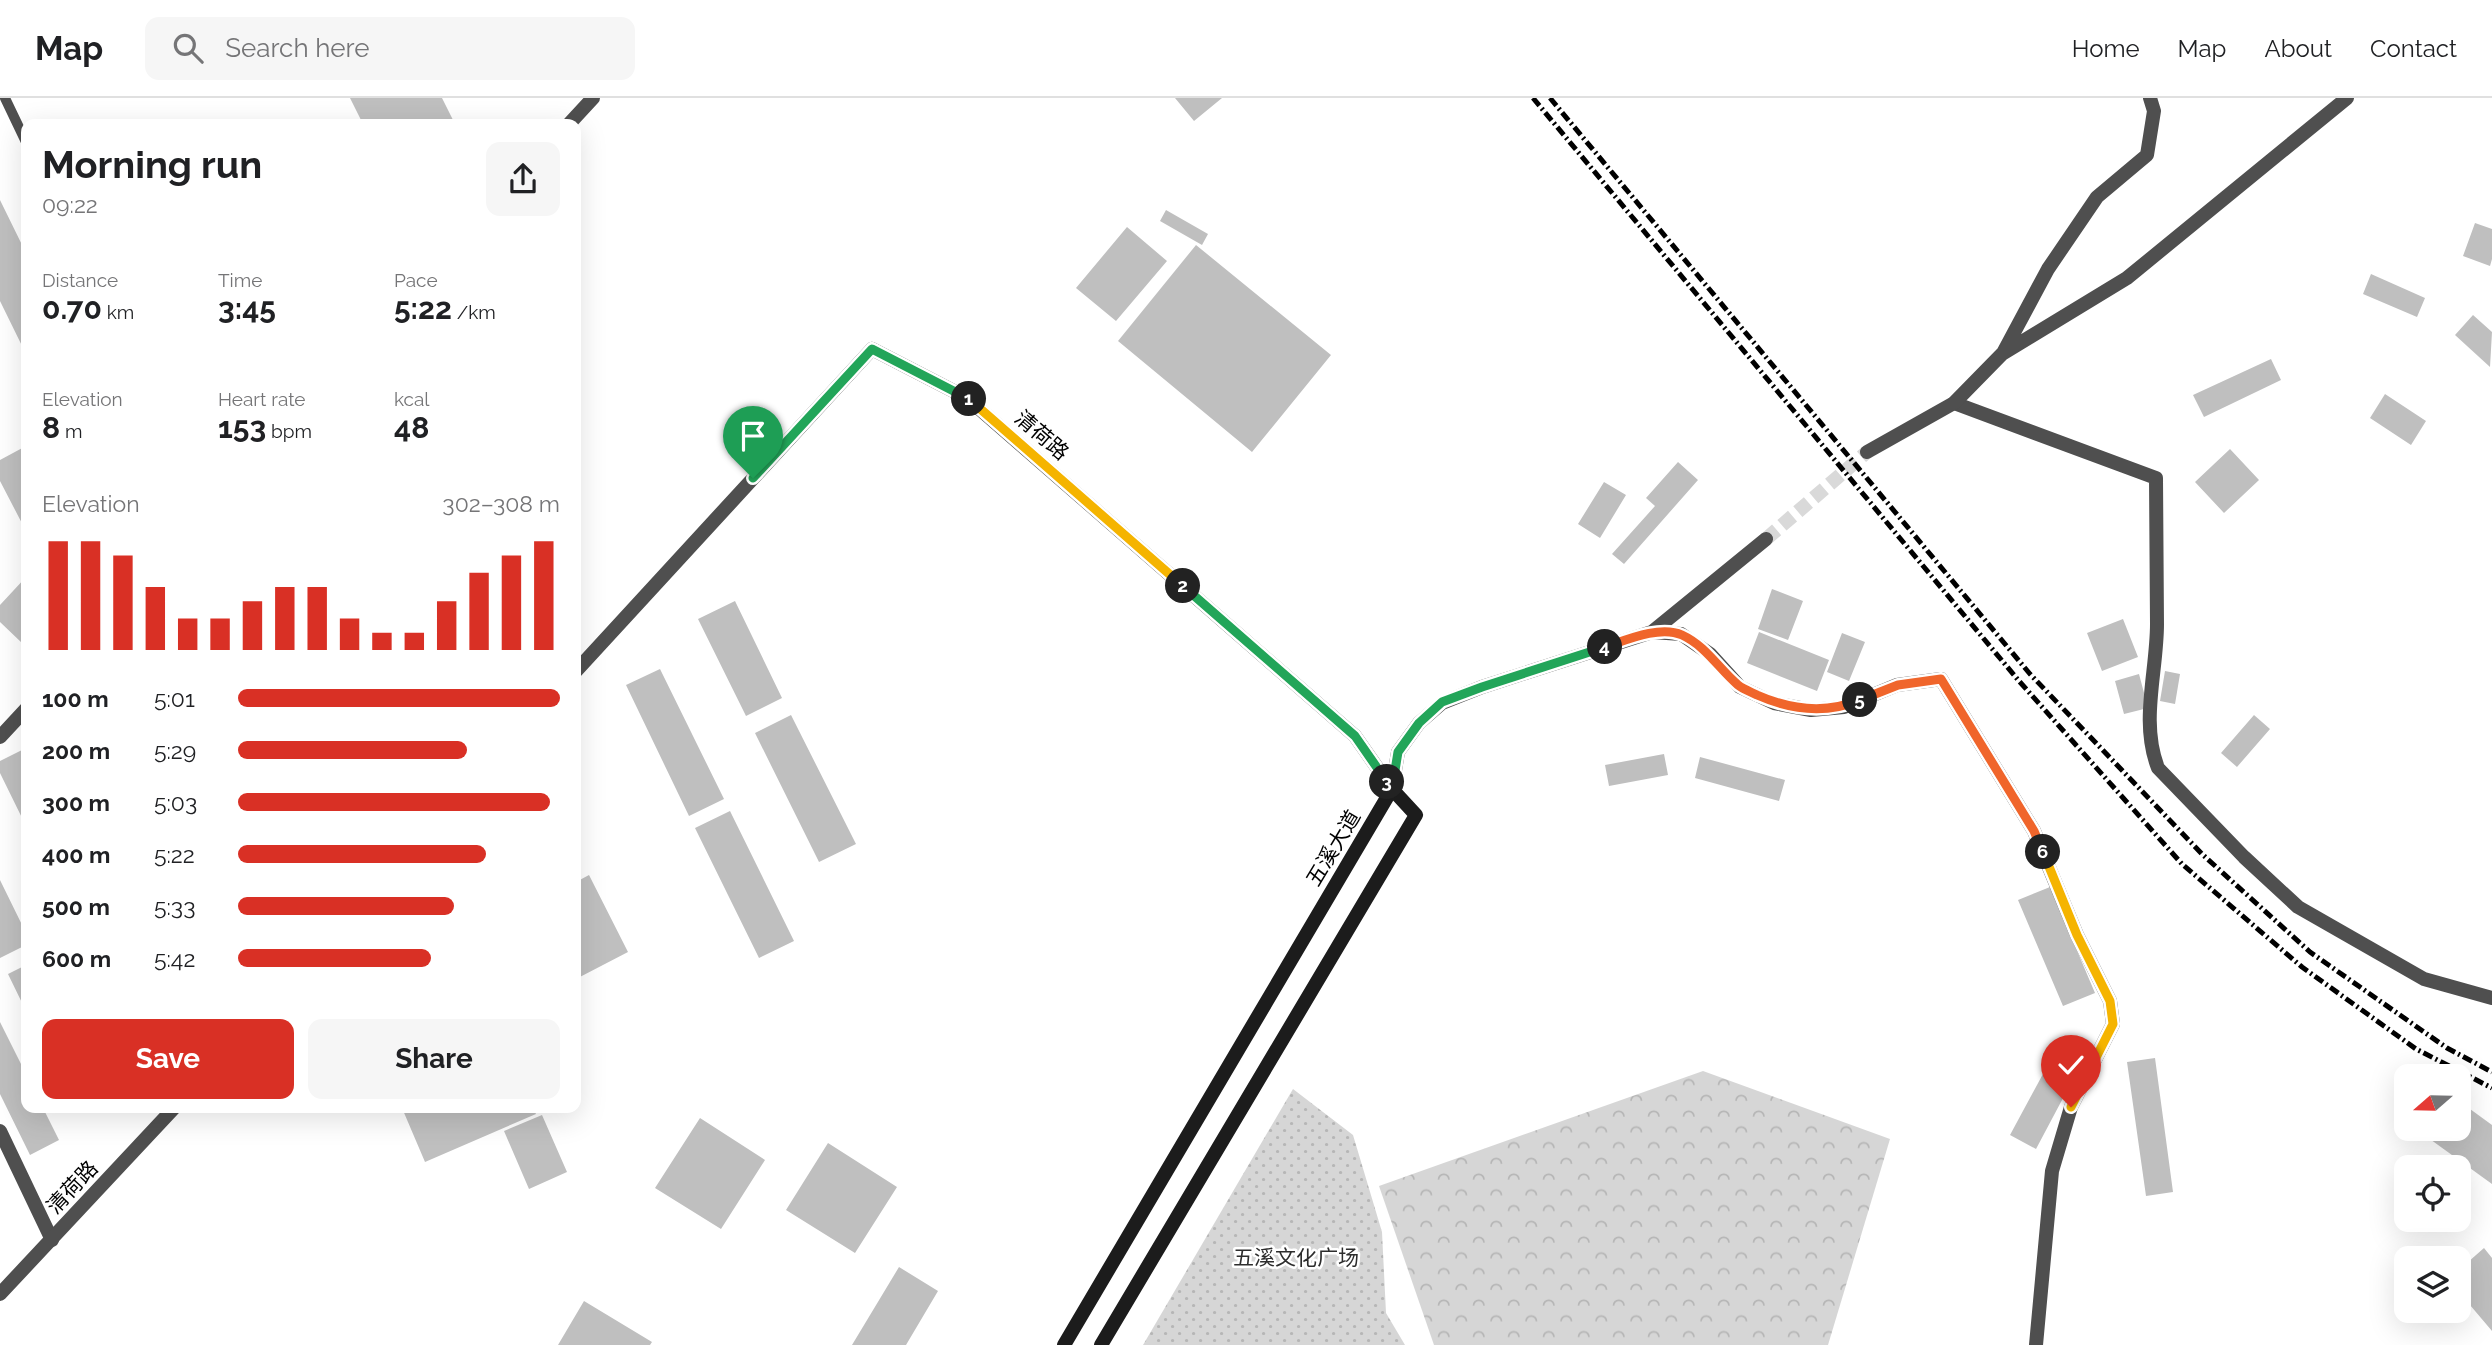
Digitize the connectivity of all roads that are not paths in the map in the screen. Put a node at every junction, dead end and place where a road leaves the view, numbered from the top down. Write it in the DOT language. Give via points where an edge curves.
graph roads {
  1 [pos="5,98"];
  2 [pos="593,98"];
  3 [pos="2150,98"];
  4 [pos="2347,98"];
  5 [pos="574,119"];
  6 [pos="21,132"];
  7 [pos="2002,354"];
  8 [pos="1954,403"];
  9 [pos="1867,452"];
  10 [pos="1766,539"];
  11 [pos="1652,632"];
  12 [pos="581,666"];
  13 [pos="21,714"];
  14 [pos="0,737"];
  15 [pos="1392,789"];
  16 [pos="2492,998"];
  17 [pos="169,1113"];
  18 [pos="0,1131"];
  19 [pos="52,1240"];
  20 [pos="0,1294"];
  21 [pos="1064,1345"];
  22 [pos="1101,1345"];
  23 [pos="2036,1345"];
  1 -- 6 [label="lane"];
  2 -- 5 [label="street"];
  3 -- 7 [label="street" via="2154,111 2147,155 2097,197 2048,269"];
  4 -- 7 [label="street" via="2127,278"];
  7 -- 8 [label="street"];
  8 -- 9 [label="street"];
  8 -- 16 [label="street" via="2156,478 2157,626 2150,729 2158,768 2298,907 2424,979"];
  10 -- 11 [label="street"];
  11 -- 15 [label="street" via="1442,702 1398,752"];
  11 -- 23 [label="street" via="1681,634 1710,654 1740,687 1774,703 1811,710 1844,706 1898,685 1941,679 2034,831 2110,1001 2113,1024 2071,1107 2052,1171"];
  12 -- 15 [label="street, 清荷路" via="872,349 967,398 1355,736"];
  13 -- 14 [label="street"];
  15 -- 21 [label="main road, 五溪大道"];
  15 -- 22 [label="main road" via="1416,815"];
  17 -- 19 [label="street, 清荷路"];
  18 -- 19 [label="street"];
  19 -- 20 [label="street, 清荷路"];
}
